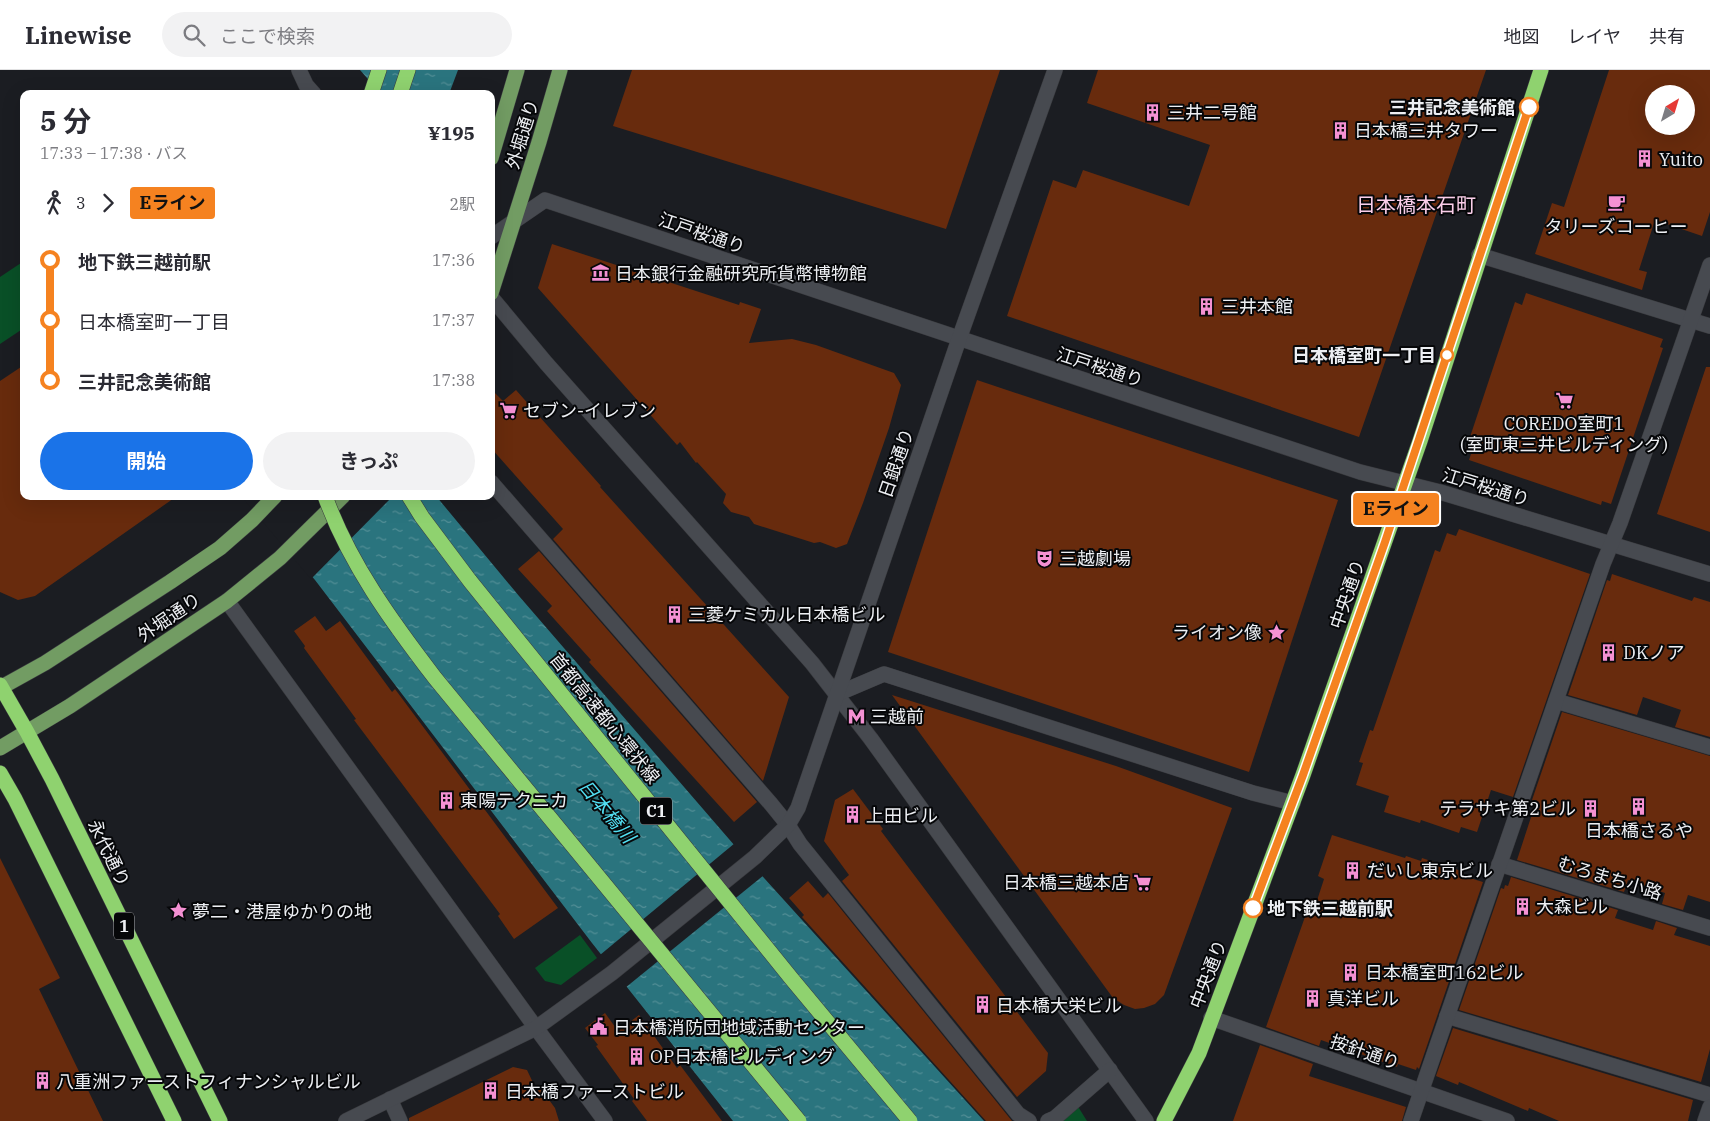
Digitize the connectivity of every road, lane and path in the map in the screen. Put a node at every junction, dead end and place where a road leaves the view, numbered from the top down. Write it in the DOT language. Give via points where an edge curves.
graph roads {
  1 [pos="299,70"];
  2 [pos="379,70"];
  3 [pos="408,70"];
  4 [pos="517,70"];
  5 [pos="560,70"];
  6 [pos="1055,70"];
  7 [pos="1541,70"];
  8 [pos="310,90"];
  9 [pos="372,90"];
  10 [pos="401,90"];
  11 [pos="495,144"];
  12 [pos="515,220"];
  13 [pos="495,234"];
  14 [pos="1480,255"];
  15 [pos="1710,265"];
  16 [pos="495,282"];
  17 [pos="495,300"];
  18 [pos="1691,320"];
  19 [pos="1710,326"];
  20 [pos="959,339"];
  21 [pos="1405,483"];
  22 [pos="495,487"];
  23 [pos="271,500"];
  24 [pos="327,500"];
  25 [pos="339,500"];
  26 [pos="411,500"];
  27 [pos="1611,544"];
  28 [pos="1710,574"];
  29 [pos="228,601"];
  30 [pos="1,687"];
  31 [pos="837,694"];
  32 [pos="1556,701"];
  33 [pos="28,732"];
  34 [pos="1710,747"];
  35 [pos="0,748"];
  36 [pos="0,773"];
  37 [pos="1293,803"];
  38 [pos="788,825"];
  39 [pos="1499,864"];
  40 [pos="1710,928"];
  41 [pos="1447,1016"];
  42 [pos="1211,1018"];
  43 [pos="536,1028"];
  44 [pos="1110,1070"];
  45 [pos="1421,1091"];
  46 [pos="1710,1095"];
  47 [pos="390,1100"];
  48 [pos="1710,1107"];
  49 [pos="174,1121"];
  50 [pos="220,1121"];
  51 [pos="346,1121"];
  52 [pos="400,1121"];
  53 [pos="605,1121"];
  54 [pos="799,1121"];
  55 [pos="910,1121"];
  56 [pos="1029,1121"];
  57 [pos="1048,1121"];
  58 [pos="1146,1121"];
  59 [pos="1164,1121"];
  60 [pos="1411,1121"];
  61 [pos="1507,1121"];
  62 [pos="1705,1121"];
  1 -- 8 [label="street"];
  2 -- 9 [label="highway"];
  3 -- 10 [label="highway"];
  4 -- 11 [label="main road, 外堀通り"];
  5 -- 12 [label="main road, 外堀通り"];
  6 -- 20 [label="street, 日銀通り"];
  7 -- 14 [label="highway, 中央通り"];
  12 -- 13 [label="street, 江戸桜通り"];
  12 -- 16 [label="main road, 外堀通り"];
  12 -- 20 [label="street, 江戸桜通り" via="545,200"];
  14 -- 18 [label="street"];
  14 -- 21 [label="highway, 中央通り"];
  15 -- 18 [label="street"];
  17 -- 31 [label="street" via="546,363"];
  18 -- 19 [label="street"];
  18 -- 27 [label="street"];
  20 -- 21 [label="street, 江戸桜通り" via="1360,472"];
  20 -- 31 [label="street, 日銀通り"];
  21 -- 27 [label="street, 江戸桜通り"];
  21 -- 37 [label="highway, 中央通り"];
  22 -- 38 [label="street"];
  23 -- 30 [label="main road, 外堀通り" via="220,548 46,663"];
  24 -- 54 [label="highway, bridge" via="374,594 435,678"];
  25 -- 29 [label="main road, 外堀通り" via="280,558"];
  26 -- 55 [label="highway, 首都高速都心環状線 / C1, bridge" via="470,581"];
  27 -- 28 [label="street, 江戸桜通り"];
  27 -- 32 [label="street"];
  29 -- 33 [label="main road, 外堀通り"];
  29 -- 43 [label="street"];
  30 -- 33 [label="highway, 永代通り / 1"];
  31 -- 37 [label="street" via="884,674"];
  31 -- 38 [label="street, 日銀通り" via="798,808"];
  31 -- 44 [label="street"];
  32 -- 34 [label="street"];
  32 -- 39 [label="street"];
  33 -- 35 [label="main road, 外堀通り"];
  33 -- 50 [label="highway, 永代通り / 1"];
  36 -- 49 [label="highway"];
  37 -- 42 [label="highway, 中央通り"];
  38 -- 43 [label="street, 日銀通り, bridge" via="755,857 612,973"];
  38 -- 56 [label="street" via="1018,1114"];
  39 -- 40 [label="street, むろまち小路"];
  39 -- 41 [label="street"];
  41 -- 45 [label="street"];
  41 -- 46 [label="street"];
  42 -- 45 [label="street, 按針通り"];
  42 -- 59 [label="highway, 中央通り" via="1198,1054"];
  43 -- 47 [label="street, 日銀通り"];
  43 -- 53 [label="street"];
  44 -- 57 [label="street"];
  44 -- 58 [label="street"];
  45 -- 60 [label="street"];
  45 -- 61 [label="street, 按針通り"];
  47 -- 51 [label="street, 日銀通り"];
  47 -- 52 [label="street"];
  48 -- 62 [label="street"];
}
